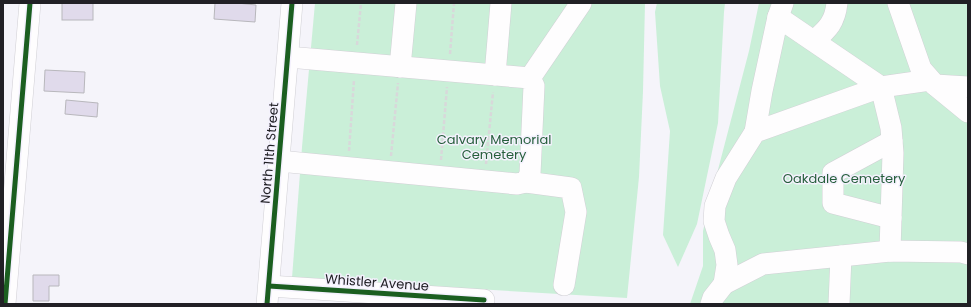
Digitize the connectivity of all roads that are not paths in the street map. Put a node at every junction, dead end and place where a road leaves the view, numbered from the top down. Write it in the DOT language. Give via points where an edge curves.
graph roads {
  1 [pos="30,3"];
  2 [pos="292,3"];
  3 [pos="406,3"];
  4 [pos="500,3"];
  5 [pos="581,3"];
  6 [pos="837,3"];
  7 [pos="898,3"];
  8 [pos="781,10"];
  9 [pos="814,41"];
  10 [pos="288,57"];
  11 [pos="400,67"];
  12 [pos="495,75"];
  13 [pos="530,78"];
  14 [pos="933,83"];
  15 [pos="881,87"];
  16 [pos="968,87"];
  17 [pos="968,112"];
  18 [pos="755,132"];
  19 [pos="892,141"];
  20 [pos="279,161"];
  21 [pos="526,182"];
  22 [pos="891,218"];
  23 [pos="725,250"];
  24 [pos="890,251"];
  25 [pos="968,254"];
  26 [pos="841,256"];
  27 [pos="763,264"];
  28 [pos="724,284"];
  29 [pos="564,285"];
  30 [pos="268,295"];
  31 [pos="484,300"];
  32 [pos="5,304"];
  33 [pos="711,304"];
  34 [pos="839,304"];
  1 -- 32 [label="street"];
  2 -- 10 [label="street, North 11th Street"];
  3 -- 11 [label="street"];
  4 -- 12 [label="street"];
  5 -- 13 [label="street"];
  6 -- 9 [label="street" via="834,18"];
  7 -- 14 [label="street" via="921,69"];
  8 -- 9 [label="street"];
  8 -- 18 [label="street"];
  9 -- 15 [label="street"];
  10 -- 11 [label="street"];
  10 -- 20 [label="street, North 11th Street"];
  11 -- 12 [label="street"];
  12 -- 13 [label="street"];
  13 -- 21 [label="street" via="534,86 530,174"];
  14 -- 15 [label="street"];
  14 -- 16 [label="street"];
  14 -- 17 [label="street"];
  15 -- 18 [label="street"];
  15 -- 19 [label="street"];
  18 -- 23 [label="street" via="726,178 715,206 714,221"];
  19 -- 22 [label="street"];
  19 -- 22 [label="street" via="833,173 833,203"];
  20 -- 21 [label="street" via="517,184"];
  20 -- 30 [label="street, North 11th Street"];
  21 -- 29 [label="street" via="571,188 576,212"];
  22 -- 24 [label="street"];
  23 -- 27 [label="street"];
  23 -- 28 [label="street" via="727,265"];
  24 -- 25 [label="street"];
  24 -- 26 [label="street"];
  26 -- 27 [label="street"];
  26 -- 34 [label="street"];
  27 -- 28 [label="street"];
  28 -- 33 [label="street"];
  30 -- 31 [label="street, Whistler Avenue"];
}
